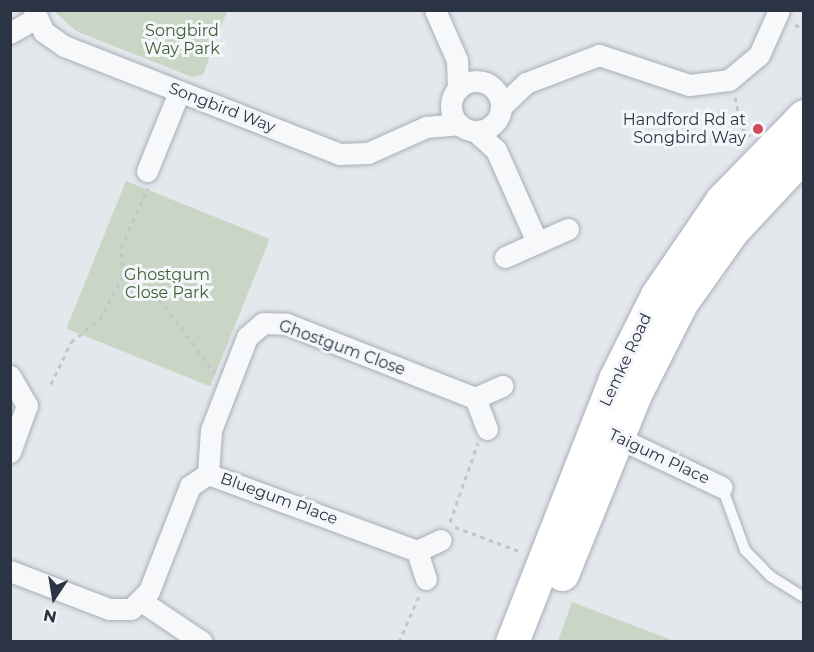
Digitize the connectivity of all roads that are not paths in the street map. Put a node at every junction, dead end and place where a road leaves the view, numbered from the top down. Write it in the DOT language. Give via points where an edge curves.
graph roads {
  1 [pos="435,10"];
  2 [pos="779,10"];
  3 [pos="35,14"];
  4 [pos="10,33"];
  5 [pos="457,60"];
  6 [pos="526,83"];
  7 [pos="485,84"];
  8 [pos="178,92"];
  9 [pos="473,113"];
  10 [pos="804,116"];
  11 [pos="804,154"];
  12 [pos="147,171"];
  13 [pos="568,229"];
  14 [pos="537,242"];
  15 [pos="505,256"];
  16 [pos="10,376"];
  17 [pos="502,386"];
  18 [pos="475,398"];
  19 [pos="487,429"];
  20 [pos="606,432"];
  21 [pos="10,452"];
  22 [pos="208,474"];
  23 [pos="722,487"];
  24 [pos="441,540"];
  25 [pos="417,551"];
  26 [pos="10,571"];
  27 [pos="426,579"];
  28 [pos="804,597"];
  29 [pos="141,601"];
  30 [pos="202,642"];
  31 [pos="512,642"];
  32 [pos="536,642"];
  1 -- 5 [label="street"];
  2 -- 6 [label="street, Songbird Way" via="759,56 730,85 689,85 599,55"];
  3 -- 4 [label="street"];
  3 -- 8 [label="street, Songbird Way" via="58,43"];
  5 -- 7 [label="street"];
  5 -- 9 [label="street"];
  6 -- 7 [label="street, Songbird Way"];
  6 -- 9 [label="street, Songbird Way"];
  7 -- 9 [label="street, Songbird Way"];
  7 -- 9 [label="street"];
  8 -- 9 [label="street, Songbird Way" via="349,155"];
  8 -- 12 [label="street"];
  9 -- 14 [label="street" via="496,150"];
  10 -- 20 [label="main road, Lemke Road" via="748,169 682,255 635,335"];
  11 -- 20 [label="main road, Lemke Road" via="704,268"];
  13 -- 14 [label="street"];
  14 -- 15 [label="street"];
  16 -- 21 [label="street" via="24,393 26,413"];
  17 -- 18 [label="street"];
  18 -- 19 [label="street"];
  18 -- 22 [label="street, Ghostgum Close" via="279,322 263,323 251,331 209,437"];
  20 -- 23 [label="street, Taigum Place"];
  20 -- 31 [label="main road, Lemke Road"];
  20 -- 32 [label="main road, Lemke Road"];
  22 -- 25 [label="street, Bluegum Place"];
  22 -- 29 [label="street, Bluegum Place" via="186,493"];
  23 -- 28 [label="lane" via="745,550 770,576"];
  24 -- 25 [label="street"];
  25 -- 27 [label="street"];
  26 -- 29 [label="street" via="109,609 124,611"];
  29 -- 30 [label="street"];
}
